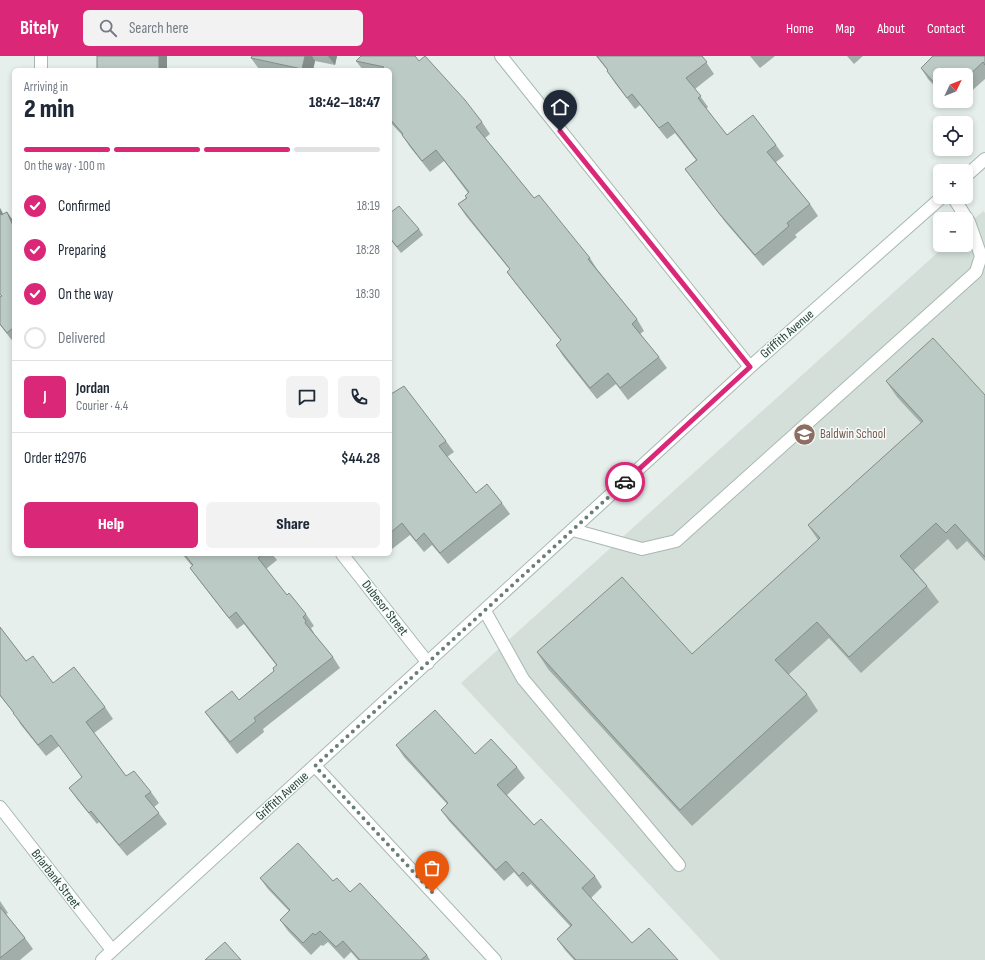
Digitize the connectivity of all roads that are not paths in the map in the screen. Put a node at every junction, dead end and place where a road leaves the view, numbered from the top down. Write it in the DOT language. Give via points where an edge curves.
graph roads {
  1 [pos="41,56"];
  2 [pos="500,56"];
  3 [pos="41,68"];
  4 [pos="985,159"];
  5 [pos="973,170"];
  6 [pos="934,204"];
  7 [pos="957,204"];
  8 [pos="750,367"];
  9 [pos="573,530"];
  10 [pos="344,556"];
  11 [pos="485,611"];
  12 [pos="428,663"];
  13 [pos="315,766"];
  14 [pos="0,807"];
  15 [pos="679,865"];
  16 [pos="112,950"];
  17 [pos="102,960"];
  18 [pos="495,960"];
  1 -- 3 [label="street"];
  2 -- 8 [label="street"];
  4 -- 5 [label="street"];
  6 -- 8 [label="street, Griffith Avenue"];
  7 -- 9 [label="street" via="968,222 981,256 976,272 676,541 642,549"];
  8 -- 9 [label="street, Griffith Avenue"];
  9 -- 11 [label="street, Griffith Avenue"];
  10 -- 12 [label="street, Dubesor Street"];
  11 -- 12 [label="street, Griffith Avenue"];
  11 -- 15 [label="street" via="523,679"];
  12 -- 13 [label="street, Griffith Avenue"];
  13 -- 16 [label="street, Griffith Avenue"];
  13 -- 18 [label="street"];
  14 -- 16 [label="street, Briarbank Street"];
  16 -- 17 [label="street, Griffith Avenue"];
}
